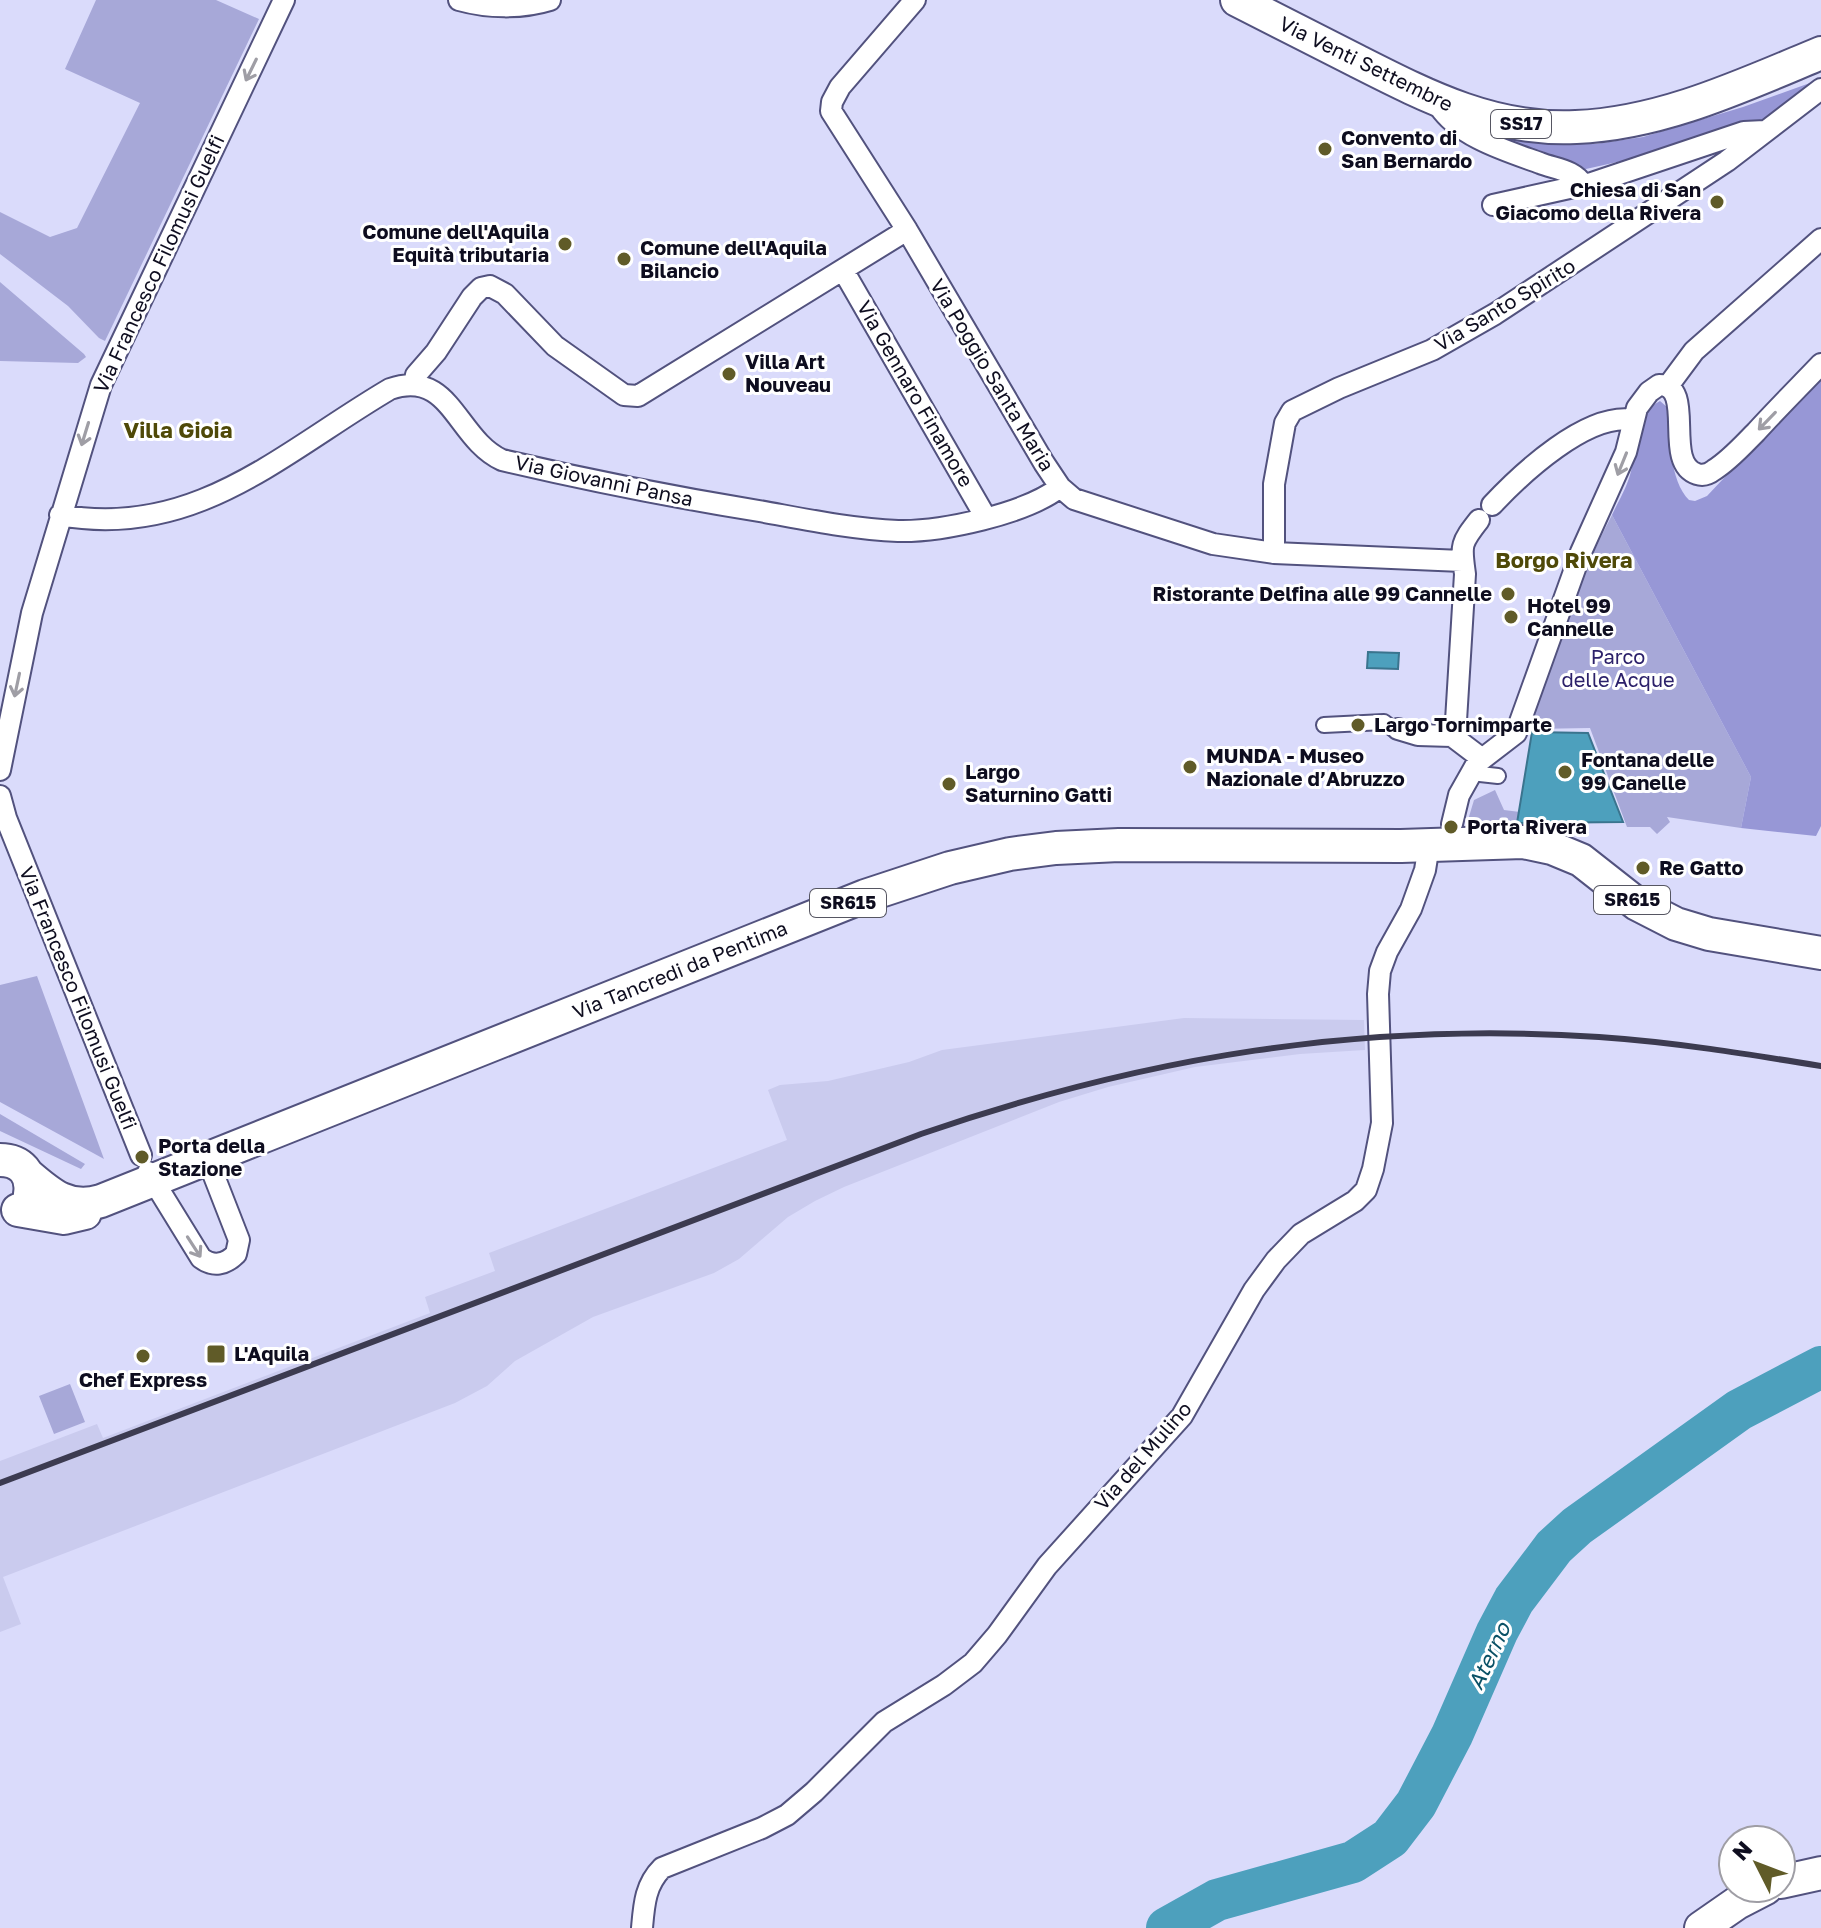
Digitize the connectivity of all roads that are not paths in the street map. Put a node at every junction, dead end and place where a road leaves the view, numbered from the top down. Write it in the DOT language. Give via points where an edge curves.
graph roads {
  1 [pos="284,0"];
  2 [pos="459,0"];
  3 [pos="550,0"];
  4 [pos="915,0"];
  5 [pos="1237,0"];
  6 [pos="1821,53"];
  7 [pos="1821,89"];
  8 [pos="1438,102"];
  9 [pos="1765,131"];
  10 [pos="1583,185"];
  11 [pos="1493,205"];
  12 [pos="907,230"];
  13 [pos="1821,239"];
  14 [pos="843,270"];
  15 [pos="1821,364"];
  16 [pos="414,384"];
  17 [pos="1668,386"];
  18 [pos="1633,420"];
  19 [pos="1060,487"];
  20 [pos="60,515"];
  21 [pos="986,518"];
  22 [pos="1274,553"];
  23 [pos="1462,561"];
  24 [pos="1324,725"];
  25 [pos="1398,729"];
  26 [pos="1455,737"];
  27 [pos="1476,766"];
  28 [pos="0,770"];
  29 [pos="1498,776"];
  30 [pos="0,796"];
  31 [pos="1446,837"];
  32 [pos="1821,953"];
  33 [pos="207,1158"];
  34 [pos="7,1163"];
  35 [pos="145,1165"];
  36 [pos="110,1198"];
  37 [pos="9,1212"];
  38 [pos="1821,1873"];
  39 [pos="1797,1878"];
  40 [pos="1736,1904"];
  41 [pos="642,1928"];
  42 [pos="1701,1928"];
  1 -- 20 [label="street, Via Francesco Filomusi Guelfi, one-way" via="106,372"];
  2 -- 3 [label="street" via="516,6"];
  4 -- 12 [label="street, Via Poggio Santa Maria" via="840,87 831,107"];
  5 -- 8 [label="main road, Via Venti Settembre / SS17"];
  6 -- 8 [label="main road, Via Venti Settembre / SS17" via="1685,105 1591,126 1510,122"];
  7 -- 9 [label="street, Via Santo Spirito"];
  8 -- 10 [label="street" via="1469,132 1574,174"];
  9 -- 10 [label="street" via="1744,132"];
  9 -- 22 [label="street, Via Santo Spirito" via="1495,314 1424,354 1292,411 1274,484"];
  10 -- 11 [label="street"];
  12 -- 14 [label="street"];
  12 -- 19 [label="street, Via Poggio Santa Maria"];
  13 -- 17 [label="street" via="1694,351"];
  14 -- 16 [label="street" via="633,396 620,393 555,346 502,292 485,287 472,297"];
  14 -- 21 [label="street, Via Gennaro Finamore"];
  15 -- 17 [label="street, one-way" via="1743,445 1704,475 1685,462 1677,396"];
  16 -- 20 [label="street" via="390,389 243,482 178,508 120,520"];
  16 -- 21 [label="street, Via Giovanni Pansa" via="435,391 474,438 491,454 509,461 683,498 854,526 913,530"];
  17 -- 18 [label="street" via="1649,392"];
  18 -- 23 [label="street" via="1612,420 1587,430 1537,463 1464,541"];
  18 -- 27 [label="street, one-way" via="1626,452 1576,564 1518,728"];
  19 -- 21 [label="street, Via Giovanni Pansa"];
  19 -- 22 [label="street, Via Poggio Santa Maria" via="1074,499 1197,540"];
  20 -- 28 [label="street, Via Francesco Filomusi Guelfi, one-way" via="32,613"];
  22 -- 23 [label="street, Via Poggio Santa Maria"];
  23 -- 26 [label="street"];
  24 -- 25 [label="street" via="1384,722"];
  25 -- 26 [label="street"];
  26 -- 27 [label="street"];
  27 -- 29 [label="street"];
  27 -- 31 [label="street, Via del Mulino" via="1456,803"];
  30 -- 35 [label="street, Via Francesco Filomusi Guelfi"];
  31 -- 32 [label="main road, SR615" via="1552,848 1589,864 1637,904 1676,924"];
  31 -- 33 [label="main road, Via Tancredi da Pentima / SR615" via="1119,845 981,860 865,896"];
  31 -- 41 [label="street, Via del Mulino" via="1425,870 1380,971 1382,1123 1366,1190 1301,1234 1276,1260 1182,1416 1047,1566 973,1663 884,1722 787,1815 662,1868 646,1893"];
  33 -- 35 [label="main road, SR615"];
  35 -- 33 [label="street, Via Francesco Filomusi Guelfi, one-way" via="201,1258 224,1263 236,1254 239,1240"];
  34 -- 36 [label="main road, SR615" via="68,1203 86,1205"];
  34 -- 37 [label="main road" via="30,1181 29,1198"];
  35 -- 36 [label="main road, SR615"];
  36 -- 37 [label="main road" via="75,1217"];
  38 -- 39 [label="main road"];
  40 -- 42 [label="main road"];
}
